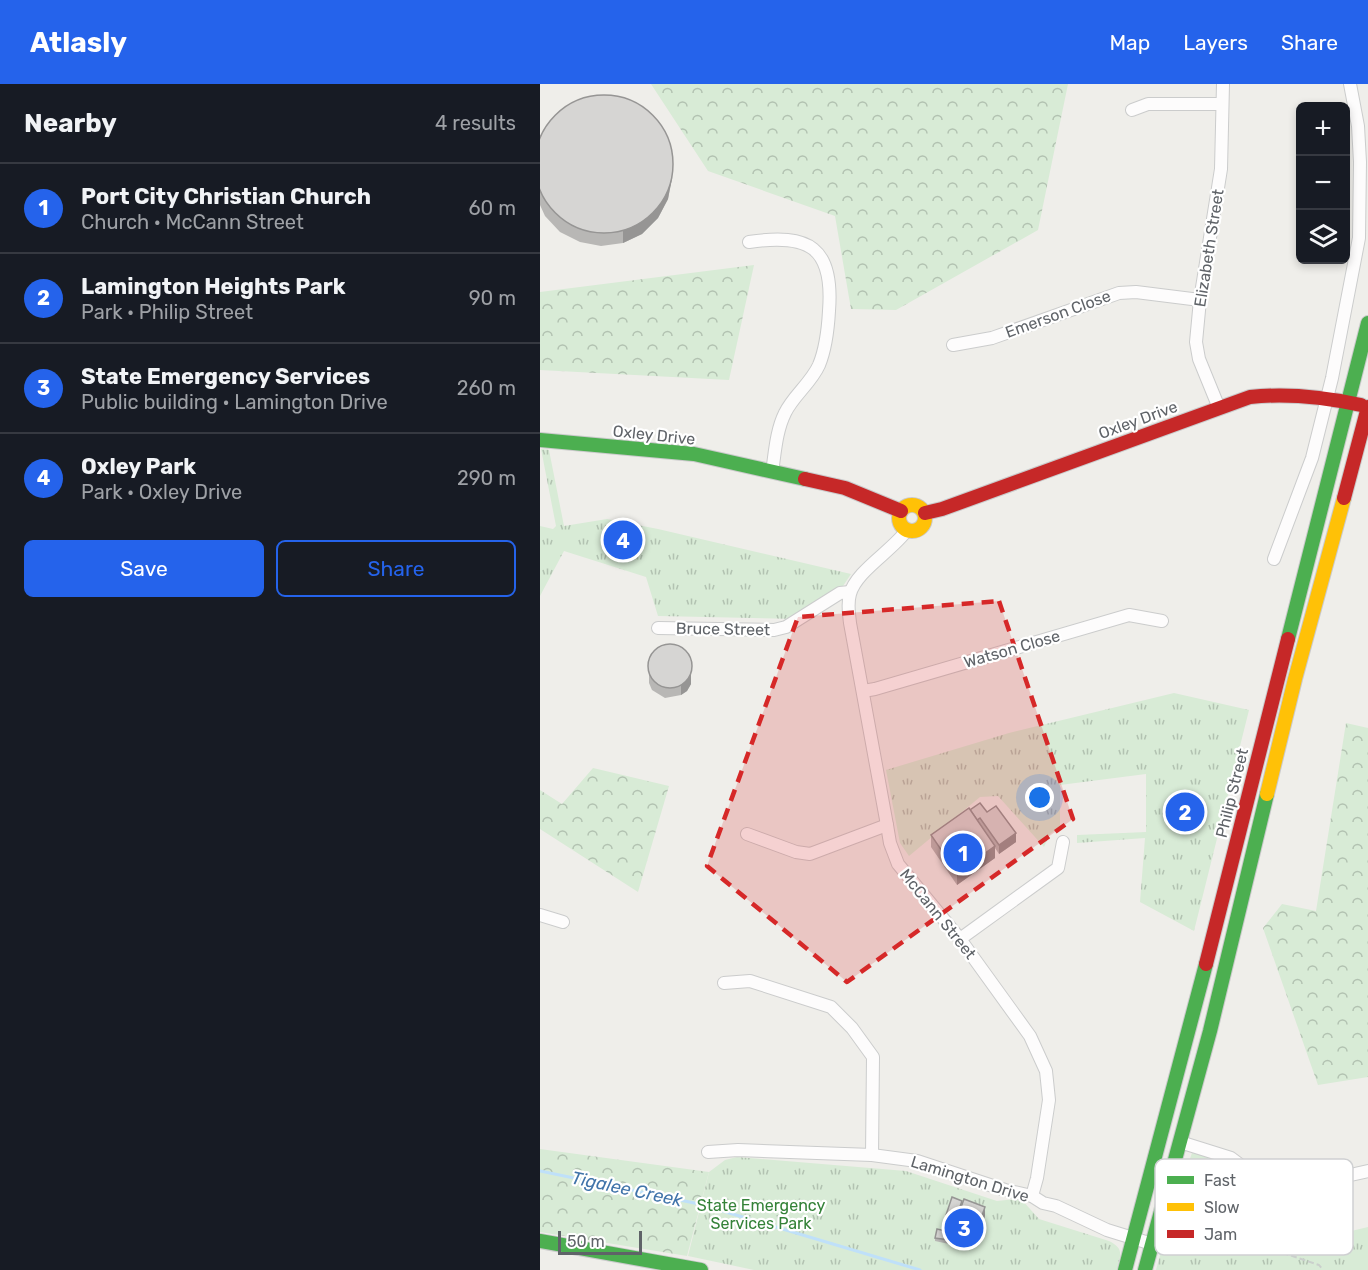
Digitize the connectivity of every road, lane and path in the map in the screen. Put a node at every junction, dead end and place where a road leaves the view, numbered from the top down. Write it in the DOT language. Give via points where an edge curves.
graph roads {
  1 [pos="1223,84"];
  2 [pos="1350,84"];
  3 [pos="1222,104"];
  4 [pos="1132,110"];
  5 [pos="749,242"];
  6 [pos="1200,300"];
  7 [pos="1368,323"];
  8 [pos="953,345"];
  9 [pos="1327,399"];
  10 [pos="1348,402"];
  11 [pos="1368,407"];
  12 [pos="1218,408"];
  13 [pos="540,440"];
  14 [pos="772,472"];
  15 [pos="901,511"];
  16 [pos="925,513"];
  17 [pos="906,530"];
  18 [pos="1274,559"];
  19 [pos="850,592"];
  20 [pos="1162,621"];
  21 [pos="658,628"];
  22 [pos="863,691"];
  23 [pos="887,825"];
  24 [pos="747,834"];
  25 [pos="1063,842"];
  26 [pos="540,915"];
  27 [pos="563,922"];
  28 [pos="960,939"];
  29 [pos="724,983"];
  30 [pos="1180,1142"];
  31 [pos="708,1152"];
  32 [pos="872,1155"];
  33 [pos="1175,1159"];
  34 [pos="1232,1159"];
  35 [pos="1368,1170"];
  36 [pos="1353,1174"];
  37 [pos="1032,1196"];
  38 [pos="1155,1233"];
  39 [pos="1133,1239"];
  40 [pos="540,1241"];
  41 [pos="1152,1244"];
  42 [pos="618,1254"];
  43 [pos="1289,1255"];
  44 [pos="665,1270"];
  45 [pos="701,1270"];
  46 [pos="1125,1270"];
  47 [pos="1145,1270"];
  48 [pos="1323,1270"];
  1 -- 3 [label="street, Elizabeth Street"];
  2 -- 9 [label="street" via="1358,126 1359,238"];
  3 -- 4 [label="street" via="1148,104"];
  3 -- 6 [label="street, Elizabeth Street" via="1221,169"];
  5 -- 14 [label="street" via="773,238 799,241 819,255 830,277 827,332 819,364 785,412"];
  6 -- 8 [label="street, Emerson Close" via="1119,292 992,338"];
  6 -- 12 [label="street, Elizabeth Street" via="1196,342"];
  7 -- 10 [label="main road, Philip Street"];
  9 -- 10 [label="main road, Oxley Drive"];
  9 -- 12 [label="main road, Oxley Drive" via="1273,394"];
  9 -- 18 [label="street" via="1312,458"];
  10 -- 11 [label="main road, Oxley Drive"];
  10 -- 39 [label="main road, Philip Street"];
  11 -- 30 [label="main road, Philip Street" via="1294,679"];
  12 -- 16 [label="main road, Oxley Drive"];
  13 -- 14 [label="main road, Oxley Drive" via="694,454"];
  14 -- 15 [label="main road, Oxley Drive" via="845,488"];
  15 -- 16 [label="main road" via="913,504"];
  15 -- 17 [label="main road" via="899,522"];
  16 -- 17 [label="main road" via="920,529"];
  17 -- 19 [label="street"];
  19 -- 21 [label="street, Bruce Street" via="840,593 786,627 774,630"];
  19 -- 22 [label="street, McCann Street" via="848,608"];
  20 -- 22 [label="street, Watson Close" via="1128,615"];
  22 -- 23 [label="street, McCann Street"];
  23 -- 24 [label="street" via="810,854"];
  23 -- 28 [label="street, McCann Street" via="898,864"];
  25 -- 28 [label="street" via="1058,868"];
  26 -- 27 [label="street"];
  28 -- 37 [label="street, McCann Street" via="1030,1036 1046,1071 1049,1100"];
  29 -- 32 [label="street" via="750,981 831,1007 852,1028 873,1057"];
  30 -- 33 [label="main road, Philip Street"];
  30 -- 34 [label="street"];
  31 -- 32 [label="street, Lamington Drive"];
  32 -- 37 [label="street, Lamington Drive" via="917,1161"];
  35 -- 36 [label="street"];
  37 -- 39 [label="street, Lamington Drive"];
  38 -- 41 [label="main road, Philip Street"];
  39 -- 41 [label="street, Lamington Drive"];
  39 -- 46 [label="main road, Philip Street"];
  40 -- 42 [label="main road"];
  41 -- 47 [label="main road, Philip Street"];
  42 -- 44 [label="main road"];
  42 -- 45 [label="main road"];
  43 -- 48 [label="path"];
}
